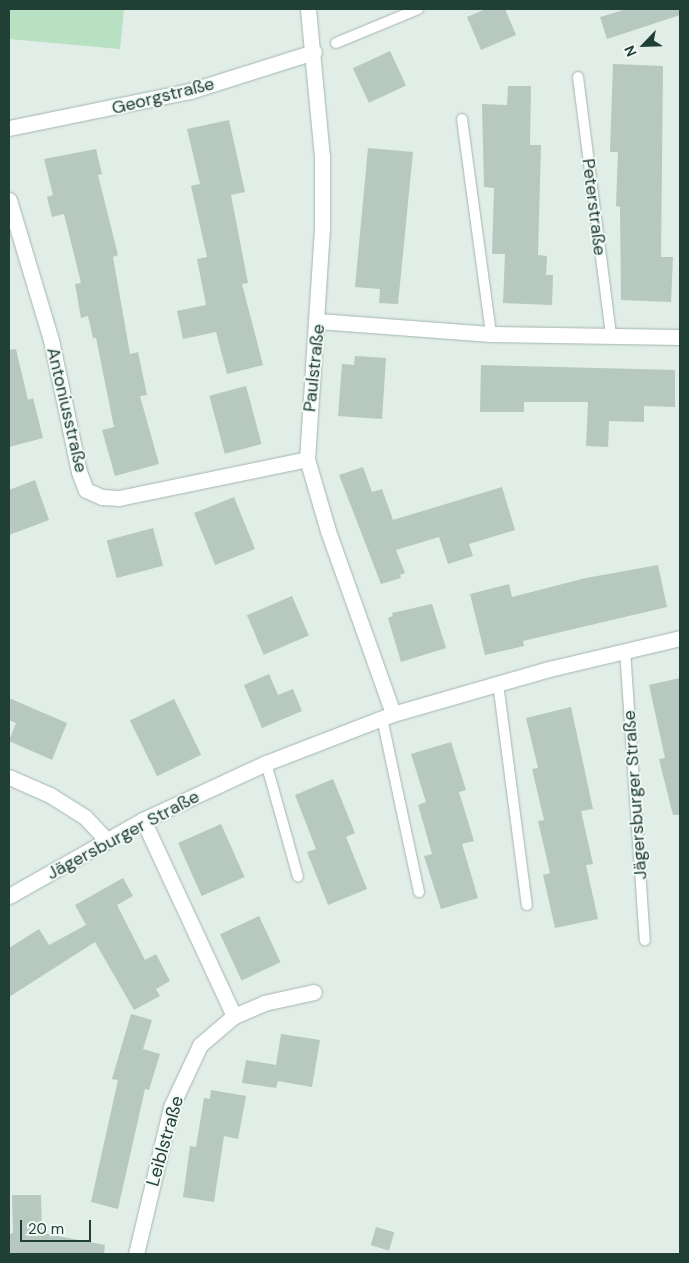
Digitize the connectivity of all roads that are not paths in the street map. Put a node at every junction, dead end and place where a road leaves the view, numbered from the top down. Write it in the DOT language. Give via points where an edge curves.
graph roads {
  1 [pos="308,9"];
  2 [pos="418,9"];
  3 [pos="336,43"];
  4 [pos="314,52"];
  5 [pos="578,77"];
  6 [pos="462,119"];
  7 [pos="9,128"];
  8 [pos="9,200"];
  9 [pos="318,321"];
  10 [pos="491,334"];
  11 [pos="611,336"];
  12 [pos="680,337"];
  13 [pos="307,459"];
  14 [pos="680,638"];
  15 [pos="624,650"];
  16 [pos="498,683"];
  17 [pos="388,716"];
  18 [pos="266,763"];
  19 [pos="9,777"];
  20 [pos="143,820"];
  21 [pos="107,841"];
  22 [pos="298,877"];
  23 [pos="419,892"];
  24 [pos="9,896"];
  25 [pos="527,905"];
  26 [pos="645,940"];
  27 [pos="314,992"];
  28 [pos="234,1016"];
  29 [pos="136,1254"];
  1 -- 4 [label="street, Paulstraße"];
  2 -- 3 [label="lane"];
  4 -- 7 [label="street, Georgstraße" via="190,91"];
  4 -- 9 [label="street, Paulstraße" via="322,156"];
  5 -- 11 [label="lane, Peterstraße"];
  6 -- 10 [label="lane"];
  8 -- 13 [label="street, Antoniusstraße" via="51,340 79,472 86,490 102,497 119,498"];
  9 -- 10 [label="street"];
  9 -- 13 [label="street, Paulstraße" via="310,389"];
  10 -- 11 [label="street"];
  11 -- 12 [label="street"];
  13 -- 17 [label="street, Paulstraße"];
  14 -- 15 [label="street, Jägersburger Straße"];
  15 -- 16 [label="street, Jägersburger Straße"];
  15 -- 26 [label="lane, Jägersburger Straße"];
  16 -- 17 [label="street, Jägersburger Straße"];
  16 -- 25 [label="lane"];
  17 -- 18 [label="street, Jägersburger Straße"];
  17 -- 23 [label="lane"];
  18 -- 20 [label="street, Jägersburger Straße"];
  18 -- 22 [label="lane"];
  19 -- 21 [label="street" via="50,795 85,817"];
  20 -- 21 [label="street, Jägersburger Straße"];
  20 -- 28 [label="street"];
  21 -- 24 [label="street, Jägersburger Straße"];
  27 -- 28 [label="street, Leiblstraße" via="264,1003"];
  28 -- 29 [label="street, Leiblstraße" via="200,1044 171,1106"];
}
